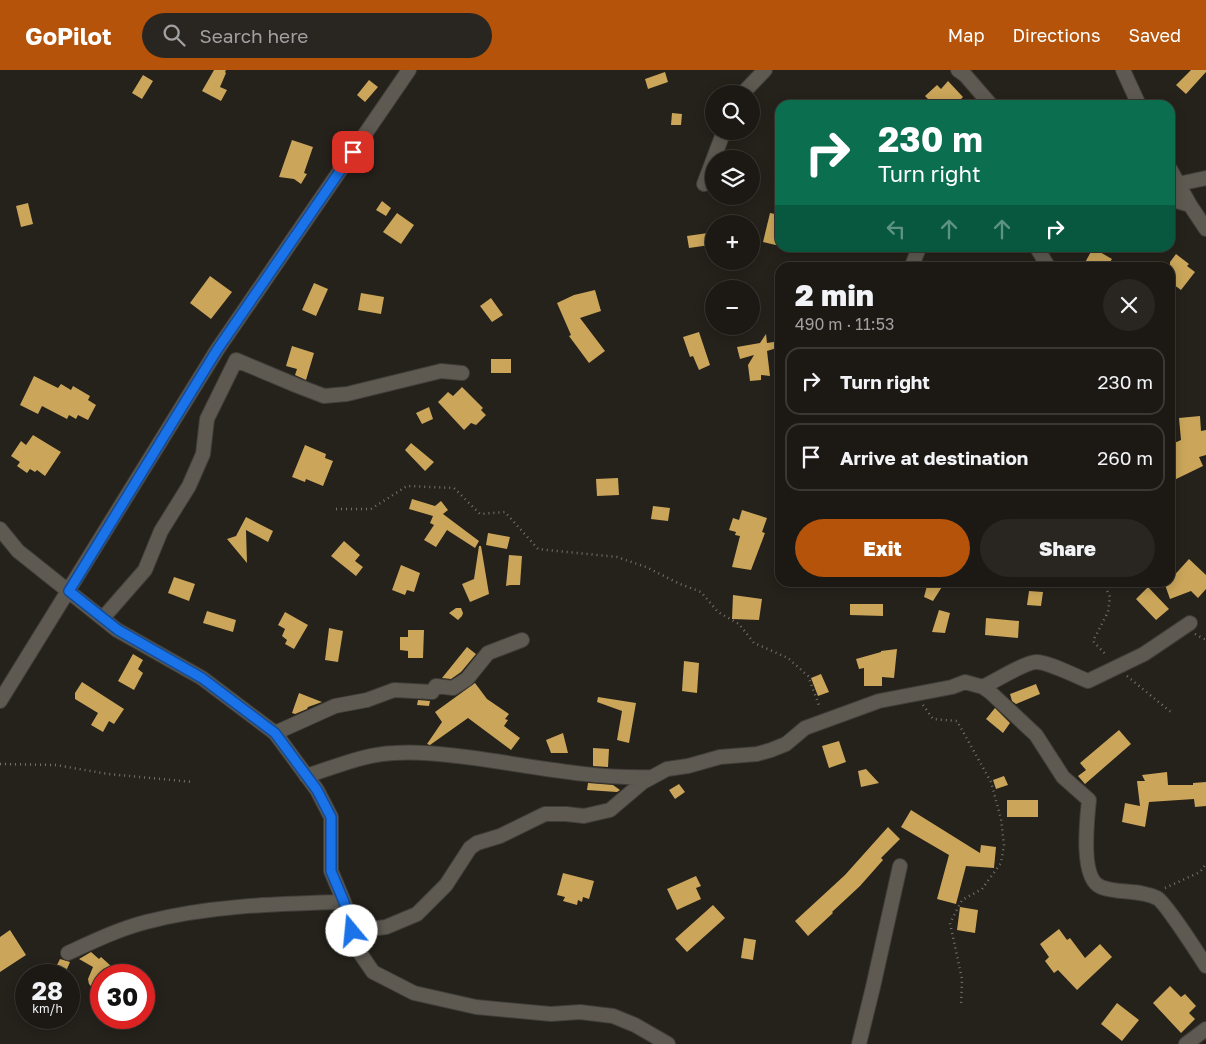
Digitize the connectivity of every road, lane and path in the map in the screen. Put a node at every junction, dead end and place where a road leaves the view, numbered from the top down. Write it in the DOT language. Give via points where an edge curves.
graph roads {
  1 [pos="409,70"];
  2 [pos="765,70"];
  3 [pos="958,70"];
  4 [pos="1123,70"];
  5 [pos="751,85"];
  6 [pos="986,100"];
  7 [pos="1137,100"];
  8 [pos="721,140"];
  9 [pos="1175,178"];
  10 [pos="1206,178"];
  11 [pos="704,184"];
  12 [pos="1178,184"];
  13 [pos="1175,200"];
  14 [pos="1190,206"];
  15 [pos="1206,229"];
  16 [pos="462,373"];
  17 [pos="336,509"];
  18 [pos="0,529"];
  19 [pos="69,591"];
  20 [pos="103,618"];
  21 [pos="1190,623"];
  22 [pos="522,640"];
  23 [pos="983,687"];
  24 [pos="914,694"];
  25 [pos="0,701"];
  26 [pos="827,721"];
  27 [pos="275,733"];
  28 [pos="0,764"];
  29 [pos="306,776"];
  30 [pos="652,777"];
  31 [pos="193,782"];
  32 [pos="1206,864"];
  33 [pos="900,866"];
  34 [pos="1159,899"];
  35 [pos="344,902"];
  36 [pos="352,931"];
  37 [pos="68,953"];
  38 [pos="1206,966"];
  39 [pos="961,1006"];
  40 [pos="1206,1029"];
  41 [pos="668,1044"];
  42 [pos="859,1044"];
  43 [pos="1186,1044"];
  1 -- 19 [label="street" via="217,350"];
  2 -- 5 [label="street"];
  3 -- 6 [label="street"];
  4 -- 7 [label="street"];
  8 -- 11 [label="street"];
  9 -- 12 [label="street"];
  10 -- 12 [label="street"];
  12 -- 14 [label="street"];
  13 -- 14 [label="street"];
  14 -- 15 [label="street"];
  16 -- 20 [label="street" via="441,371 347,394 324,396 236,360 207,418 203,454 189,486 161,531 145,570"];
  17 -- 26 [label="path" via="371,509 407,486 454,488 480,514 505,512 538,549 617,557 646,567 702,592 718,612 739,624 754,643 788,658 808,676"];
  18 -- 19 [label="street" via="18,551"];
  19 -- 20 [label="street"];
  19 -- 25 [label="street"];
  20 -- 27 [label="street" via="202,678"];
  21 -- 23 [label="street" via="1144,654 1088,681 1035,662"];
  22 -- 27 [label="street" via="488,653 467,679 453,688 436,686 432,692 394,690 367,700 335,706"];
  23 -- 24 [label="street" via="965,682"];
  23 -- 34 [label="street" via="1036,735 1063,777 1089,800 1086,848 1092,878 1100,886 1140,892"];
  24 -- 26 [label="street" via="879,701"];
  24 -- 39 [label="path" via="933,719 957,721 991,782 1002,819 1004,845 1001,863 982,889 962,900 950,923 962,979"];
  26 -- 30 [label="street" via="805,728 786,744 771,750 667,769"];
  27 -- 29 [label="street"];
  28 -- 31 [label="path" via="56,766"];
  29 -- 30 [label="street" via="365,757 394,752 440,754 555,771"];
  29 -- 35 [label="street" via="331,817 331,871"];
  30 -- 36 [label="street" via="610,810 584,816 544,814 500,836 477,843 470,848 438,895 417,914 386,927"];
  32 -- 34 [label="path" via="1200,872 1158,891"];
  33 -- 42 [label="street"];
  34 -- 38 [label="street"];
  35 -- 36 [label="street"];
  35 -- 37 [label="street" via="226,908 176,916 146,922"];
  36 -- 41 [label="street" via="360,953 373,972 414,993 476,1007 613,1016"];
  40 -- 43 [label="street"];
}
